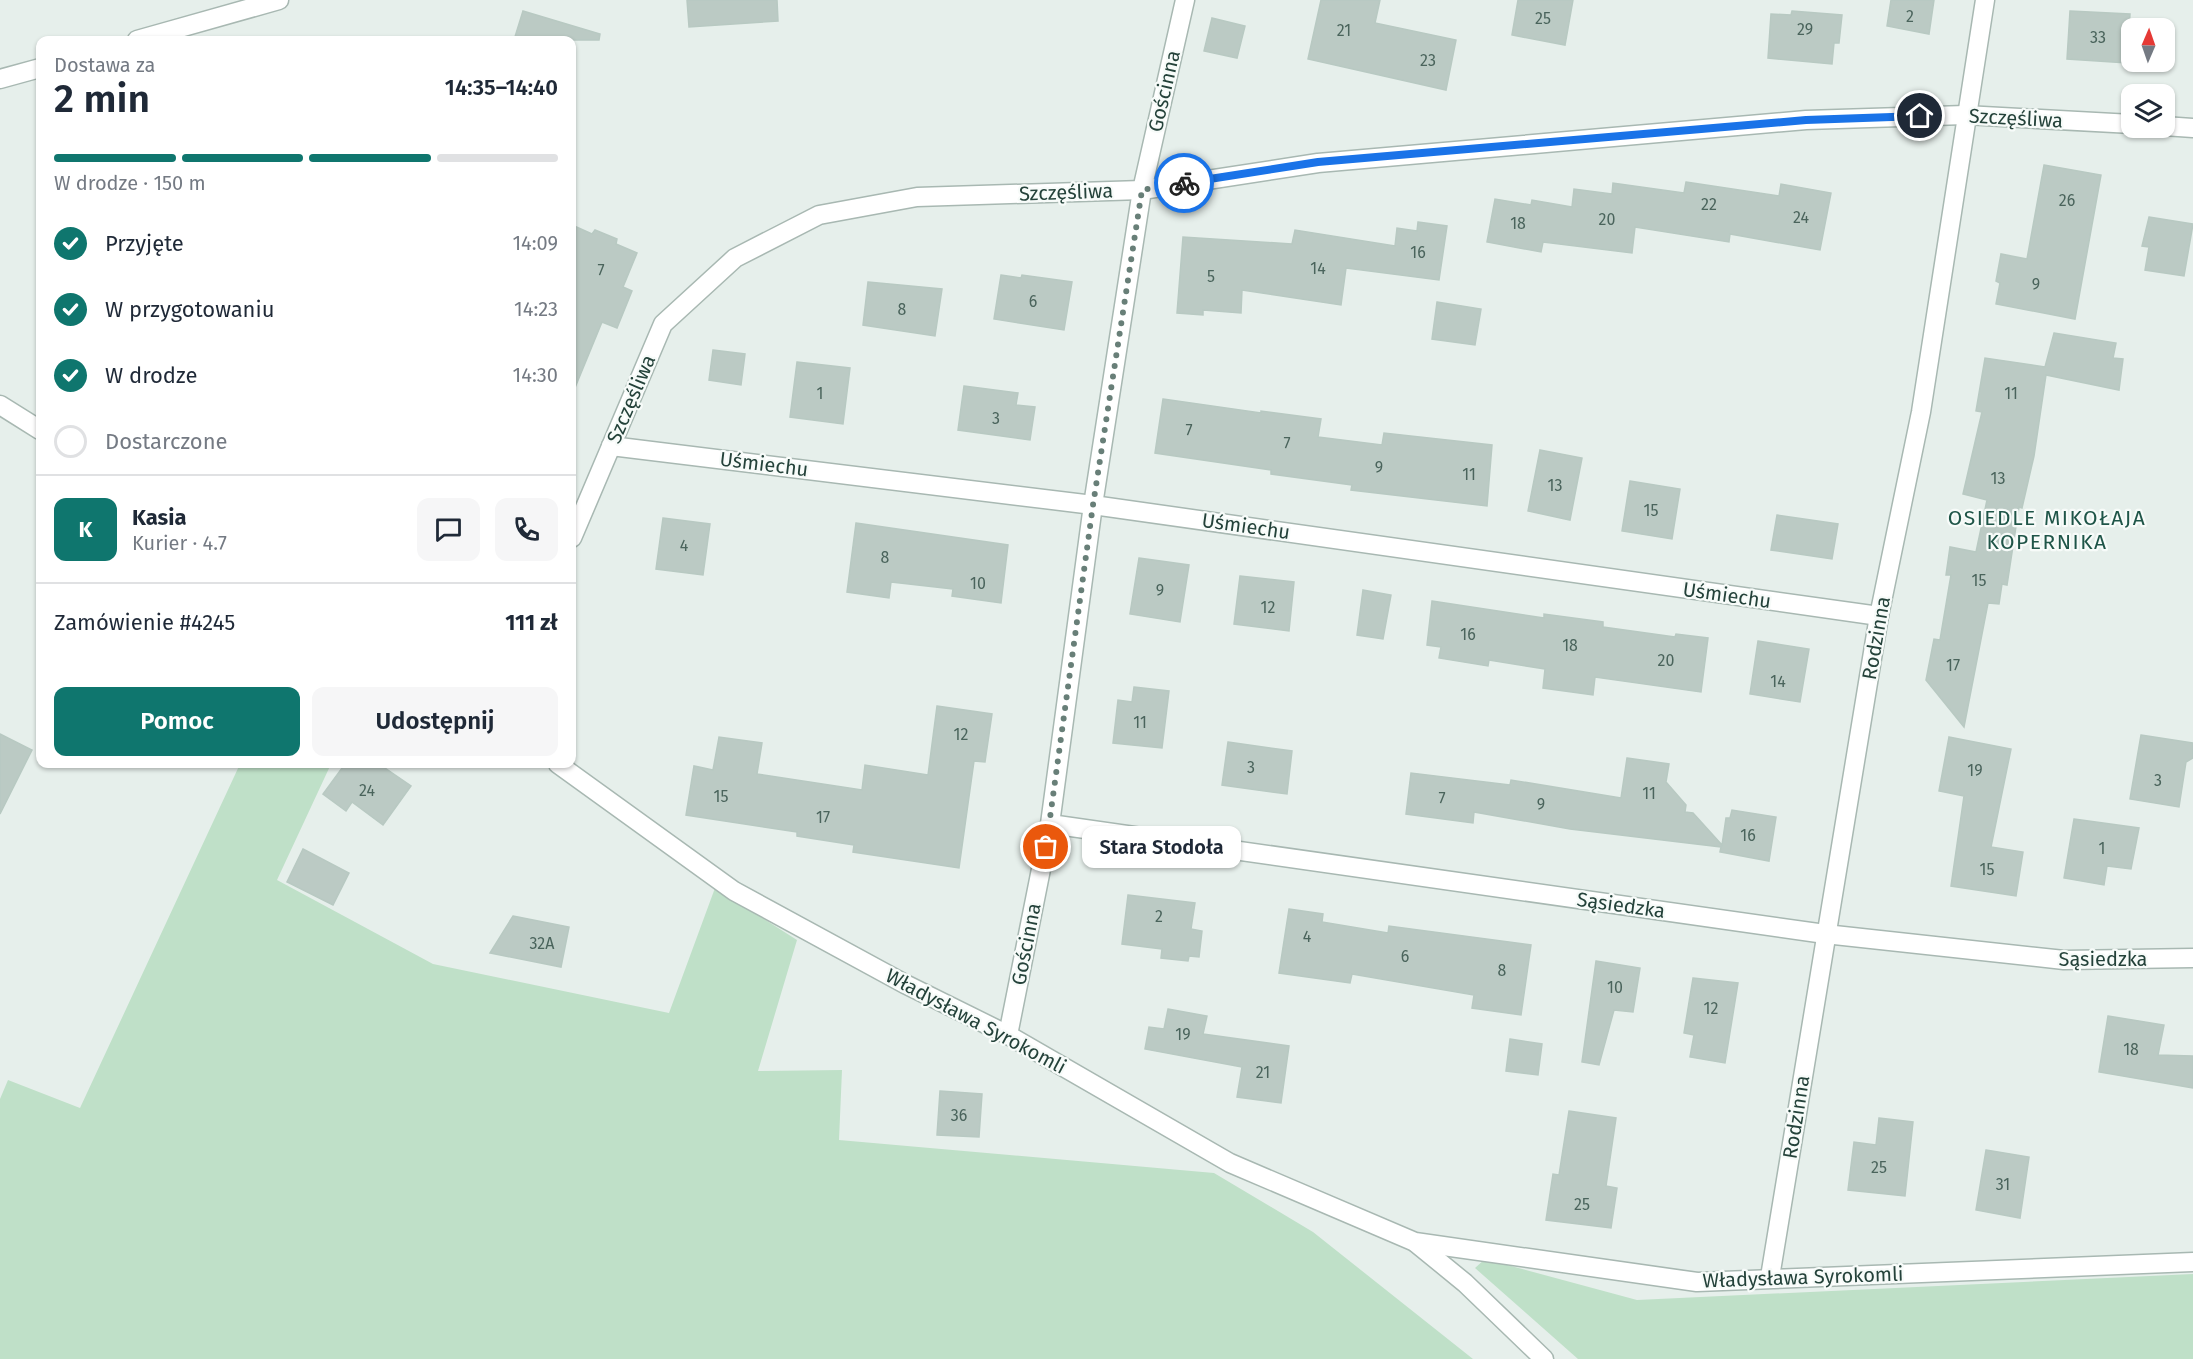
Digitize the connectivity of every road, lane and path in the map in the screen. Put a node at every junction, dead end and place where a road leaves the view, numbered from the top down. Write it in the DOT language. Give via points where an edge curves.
graph roads {
  1 [pos="279,0"];
  2 [pos="1185,0"];
  3 [pos="1985,0"];
  4 [pos="151,36"];
  5 [pos="36,69"];
  6 [pos="0,79"];
  7 [pos="1965,115"];
  8 [pos="2121,123"];
  9 [pos="2175,127"];
  10 [pos="2193,128"];
  11 [pos="1142,190"];
  12 [pos="0,405"];
  13 [pos="36,428"];
  14 [pos="611,446"];
  15 [pos="1093,505"];
  16 [pos="576,529"];
  17 [pos="1879,616"];
  18 [pos="564,768"];
  19 [pos="1050,824"];
  20 [pos="1825,934"];
  21 [pos="2193,958"];
  22 [pos="1008,1035"];
  23 [pos="1415,1242"];
  24 [pos="2193,1262"];
  25 [pos="1770,1277"];
  26 [pos="1542,1357"];
  1 -- 4 [label="street"];
  2 -- 11 [label="street, Gościnna"];
  3 -- 7 [label="street, Rodzinna"];
  5 -- 6 [label="street"];
  7 -- 8 [label="street, Szczęśliwa"];
  7 -- 11 [label="street, Szczęśliwa" via="1806,120 1318,162"];
  7 -- 17 [label="street, Rodzinna" via="1921,412"];
  9 -- 10 [label="street"];
  11 -- 14 [label="street, Szczęśliwa" via="917,197 819,215 735,258 663,324"];
  11 -- 15 [label="street, Gościnna"];
  12 -- 13 [label="street"];
  14 -- 15 [label="street, Uśmiechu"];
  14 -- 16 [label="street, Szczęśliwa"];
  15 -- 17 [label="street, Uśmiechu"];
  15 -- 19 [label="street, Gościnna"];
  17 -- 20 [label="street, Rodzinna"];
  18 -- 22 [label="street, Władysława Syrokomli" via="734,891"];
  19 -- 20 [label="street, Sąsiedzka"];
  19 -- 22 [label="street, Gościnna"];
  20 -- 21 [label="street, Sąsiedzka" via="2064,960"];
  20 -- 25 [label="street, Rodzinna"];
  22 -- 23 [label="street, Władysława Syrokomli" via="1230,1163"];
  23 -- 25 [label="street, Władysława Syrokomli" via="1697,1282"];
  23 -- 26 [label="street, Władysława Syrokomli" via="1465,1283"];
  24 -- 25 [label="street, Władysława Syrokomli"];
}
